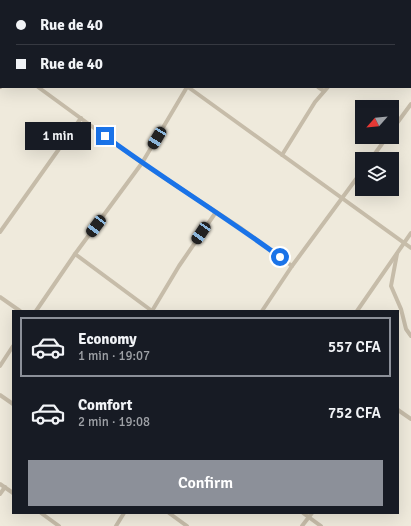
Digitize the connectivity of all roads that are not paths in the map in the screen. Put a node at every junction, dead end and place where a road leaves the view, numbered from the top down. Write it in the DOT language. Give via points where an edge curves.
graph roads {
  1 [pos="39,88"];
  2 [pos="186,88"];
  3 [pos="188,88"];
  4 [pos="320,88"];
  5 [pos="327,88"];
  6 [pos="324,91"];
  7 [pos="411,104"];
  8 [pos="81,118"];
  9 [pos="399,120"];
  10 [pos="282,155"];
  11 [pos="142,163"];
  12 [pos="355,180"];
  13 [pos="342,198"];
  14 [pos="216,212"];
  15 [pos="0,232"];
  16 [pos="411,233"];
  17 [pos="404,243"];
  18 [pos="411,248"];
  19 [pos="397,252"];
  20 [pos="75,254"];
  21 [pos="292,266"];
  22 [pos="0,297"];
  23 [pos="19,310"];
  24 [pos="37,310"];
  25 [pos="151,310"];
  26 [pos="153,310"];
  27 [pos="263,310"];
  28 [pos="358,310"];
  29 [pos="411,336"];
  30 [pos="12,348"];
  31 [pos="0,366"];
  32 [pos="0,395"];
  33 [pos="12,403"];
  34 [pos="399,411"];
  35 [pos="402,413"];
  36 [pos="399,417"];
  37 [pos="411,419"];
  38 [pos="0,484"];
  39 [pos="5,487"];
  40 [pos="12,492"];
  41 [pos="0,494"];
  42 [pos="42,514"];
  43 [pos="123,514"];
  44 [pos="170,514"];
  45 [pos="304,514"];
  46 [pos="311,514"];
  47 [pos="309,517"];
  48 [pos="59,526"];
  49 [pos="116,526"];
  50 [pos="187,526"];
  51 [pos="302,526"];
  52 [pos="322,526"];
  1 -- 8 [label="street"];
  2 -- 11 [label="street"];
  3 -- 10 [label="street"];
  4 -- 6 [label="street"];
  5 -- 6 [label="street"];
  6 -- 10 [label="street"];
  7 -- 9 [label="street"];
  8 -- 11 [label="street"];
  8 -- 15 [label="street"];
  10 -- 13 [label="street"];
  11 -- 14 [label="street"];
  11 -- 20 [label="street"];
  12 -- 13 [label="street"];
  13 -- 17 [label="street"];
  13 -- 21 [label="street"];
  14 -- 21 [label="street"];
  14 -- 26 [label="street"];
  16 -- 17 [label="street"];
  17 -- 18 [label="street"];
  17 -- 19 [label="street"];
  19 -- 28 [label="street"];
  19 -- 29 [label="street" via="391,286 406,329"];
  20 -- 24 [label="street"];
  20 -- 25 [label="street"];
  21 -- 27 [label="street"];
  22 -- 23 [label="street"];
  30 -- 31 [label="street"];
  32 -- 33 [label="street"];
  34 -- 35 [label="street"];
  35 -- 36 [label="street"];
  35 -- 37 [label="street"];
  38 -- 39 [label="street"];
  39 -- 40 [label="street"];
  39 -- 41 [label="street"];
  42 -- 48 [label="street"];
  43 -- 49 [label="street"];
  44 -- 50 [label="street"];
  45 -- 47 [label="street"];
  46 -- 47 [label="street"];
  47 -- 51 [label="street"];
  47 -- 52 [label="street"];
}
